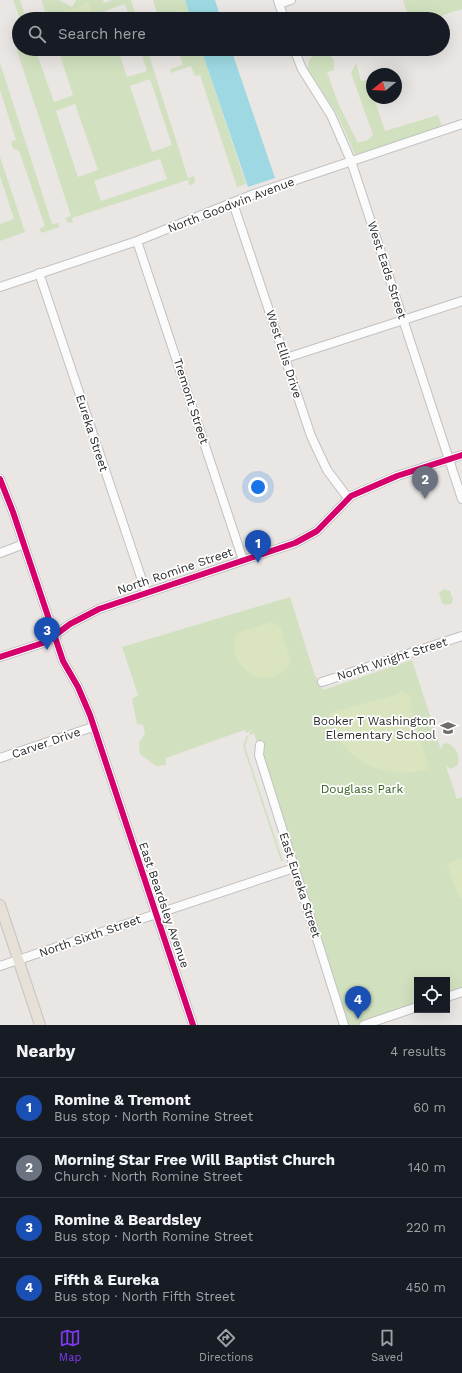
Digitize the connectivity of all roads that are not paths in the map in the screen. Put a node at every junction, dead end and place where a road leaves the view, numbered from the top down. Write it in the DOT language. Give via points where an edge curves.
graph roads {
  1 [pos="291,0"];
  2 [pos="278,2"];
  3 [pos="282,12"];
  4 [pos="297,56"];
  5 [pos="462,124"];
  6 [pos="350,161"];
  7 [pos="233,203"];
  8 [pos="137,241"];
  9 [pos="39,273"];
  10 [pos="0,287"];
  11 [pos="462,301"];
  12 [pos="403,320"];
  13 [pos="286,358"];
  14 [pos="462,455"];
  15 [pos="449,459"];
  16 [pos="0,479"];
  17 [pos="348,498"];
  18 [pos="462,499"];
  19 [pos="24,544"];
  20 [pos="0,553"];
  21 [pos="243,560"];
  22 [pos="146,592"];
  23 [pos="54,635"];
  24 [pos="462,636"];
  25 [pos="0,657"];
  26 [pos="322,682"];
  27 [pos="93,727"];
  28 [pos="260,745"];
  29 [pos="0,758"];
  30 [pos="294,868"];
  31 [pos="0,905"];
  32 [pos="155,914"];
  33 [pos="18,960"];
  34 [pos="0,966"];
  35 [pos="462,992"];
  36 [pos="450,996"];
  37 [pos="414,1008"];
  38 [pos="40,1025"];
  39 [pos="193,1025"];
  40 [pos="344,1025"];
  41 [pos="364,1025"];
  1 -- 2 [label="street"];
  2 -- 3 [label="street"];
  4 -- 6 [label="street, West Eads Street" via="302,69 331,115"];
  5 -- 6 [label="street, North Goodwin Avenue"];
  6 -- 7 [label="street, North Goodwin Avenue"];
  6 -- 12 [label="street, West Eads Street"];
  7 -- 8 [label="street, North Goodwin Avenue"];
  7 -- 13 [label="street, West Ellis Drive"];
  8 -- 9 [label="street, North Goodwin Avenue"];
  8 -- 21 [label="street, Tremont Street"];
  9 -- 10 [label="street, North Goodwin Avenue"];
  9 -- 22 [label="street, Eureka Street"];
  11 -- 12 [label="street"];
  12 -- 13 [label="street"];
  12 -- 15 [label="street, West Eads Street"];
  13 -- 17 [label="street, West Ellis Drive" via="318,453"];
  14 -- 15 [label="street, North Romine Street"];
  15 -- 17 [label="street, North Romine Street" via="391,479"];
  15 -- 18 [label="street, West Eads Street"];
  16 -- 19 [label="street, East Beardsley Avenue"];
  17 -- 21 [label="street, North Romine Street" via="328,521 308,537"];
  19 -- 20 [label="street"];
  19 -- 23 [label="street, East Beardsley Avenue"];
  21 -- 22 [label="street, North Romine Street"];
  22 -- 23 [label="street, North Romine Street" via="99,609"];
  23 -- 25 [label="street, North Romine Street" via="46,642"];
  23 -- 27 [label="street, East Beardsley Avenue" via="63,661 85,700"];
  24 -- 26 [label="street, North Wright Street"];
  27 -- 29 [label="street, Carver Drive"];
  27 -- 32 [label="street, East Beardsley Avenue"];
  28 -- 30 [label="street, East Eureka Street" via="259,755"];
  30 -- 32 [label="street, North Sixth Street"];
  30 -- 40 [label="street, East Eureka Street"];
  31 -- 33 [label="main road"];
  32 -- 33 [label="street, North Sixth Street"];
  32 -- 39 [label="street, East Beardsley Avenue"];
  33 -- 34 [label="street, North Sixth Street"];
  33 -- 38 [label="main road"];
  35 -- 36 [label="street"];
  37 -- 41 [label="street"];
}
